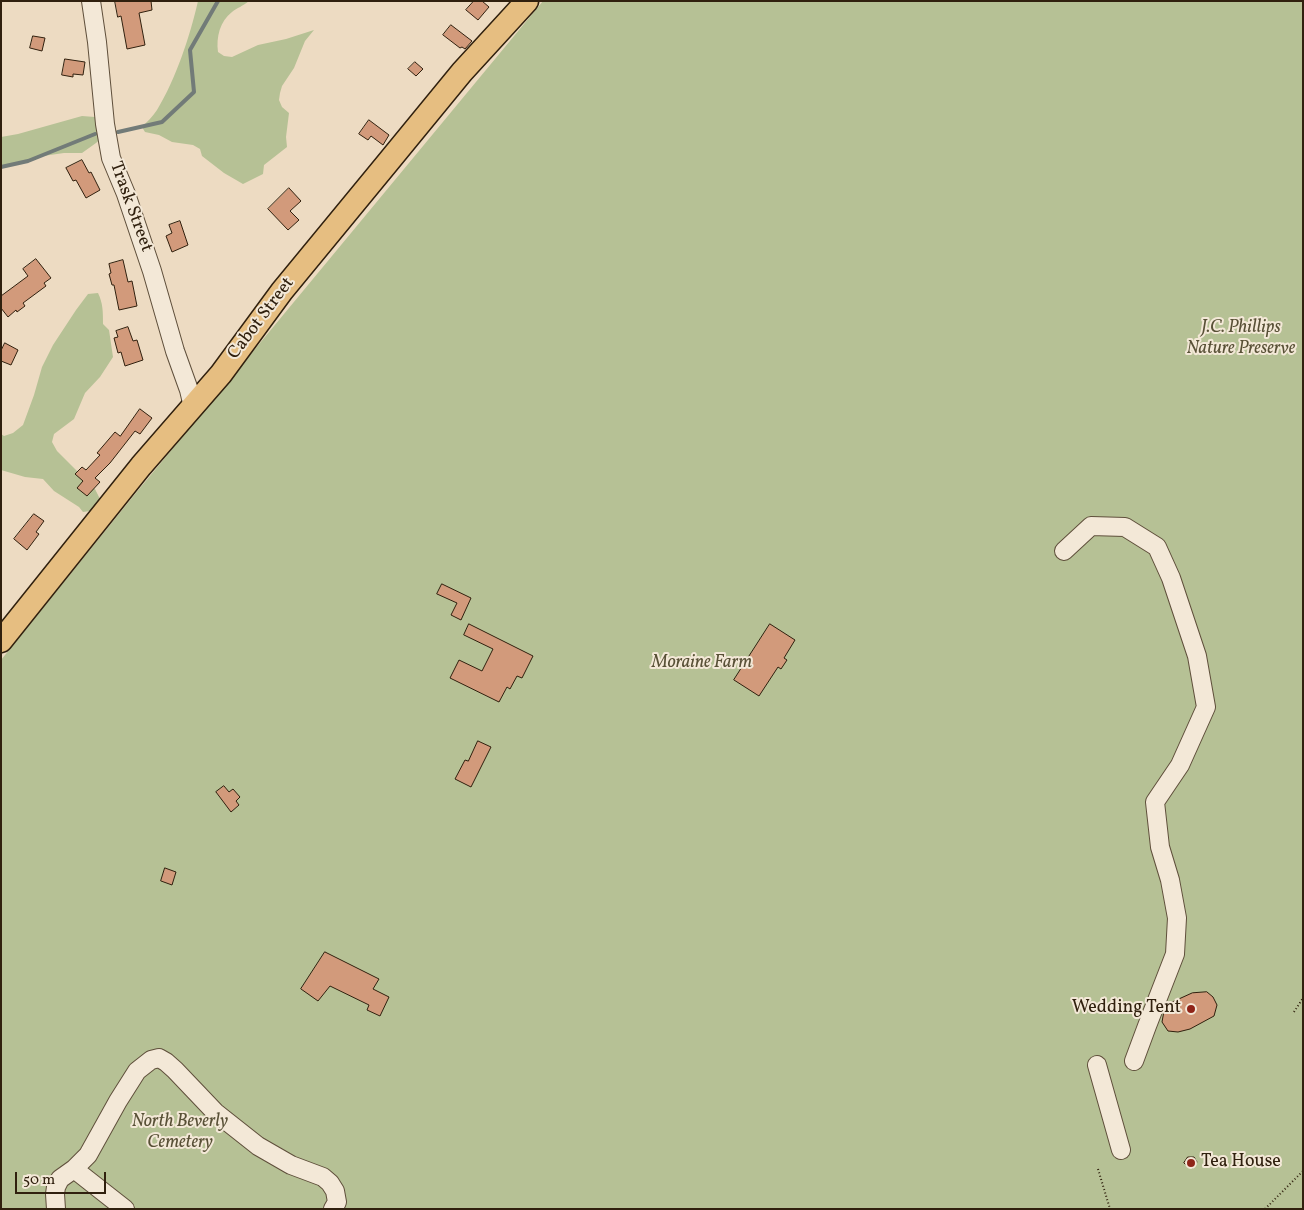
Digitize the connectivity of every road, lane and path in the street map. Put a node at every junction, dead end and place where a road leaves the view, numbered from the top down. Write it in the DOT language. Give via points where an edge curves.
graph roads {
  1 [pos="91,1"];
  2 [pos="527,1"];
  3 [pos="193,407"];
  4 [pos="1064,551"];
  5 [pos="1,641"];
  6 [pos="1303,998"];
  7 [pos="1294,1012"];
  8 [pos="1134,1061"];
  9 [pos="1098,1065"];
  10 [pos="1121,1150"];
  11 [pos="74,1169"];
  12 [pos="1098,1169"];
  13 [pos="1303,1171"];
  14 [pos="56,1209"];
  15 [pos="125,1209"];
  16 [pos="333,1209"];
  17 [pos="1110,1209"];
  18 [pos="1265,1209"];
  1 -- 3 [label="street, Trask Street" via="104,124 111,158 152,271"];
  2 -- 3 [label="main road, Cabot Street" via="462,72 383,168 282,291"];
  3 -- 5 [label="main road, Cabot Street" via="141,466"];
  4 -- 8 [label="street" via="1091,526 1125,527 1157,547 1197,656 1206,707 1180,765 1154,802 1160,847 1177,918 1175,954"];
  6 -- 7 [label="path"];
  9 -- 10 [label="street"];
  11 -- 14 [label="street" via="56,1186"];
  11 -- 15 [label="street"];
  11 -- 16 [label="street" via="88,1155 137,1070 150,1060 159,1058 215,1112 258,1146 330,1183 337,1202"];
  12 -- 17 [label="path"];
  13 -- 18 [label="path"];
}
